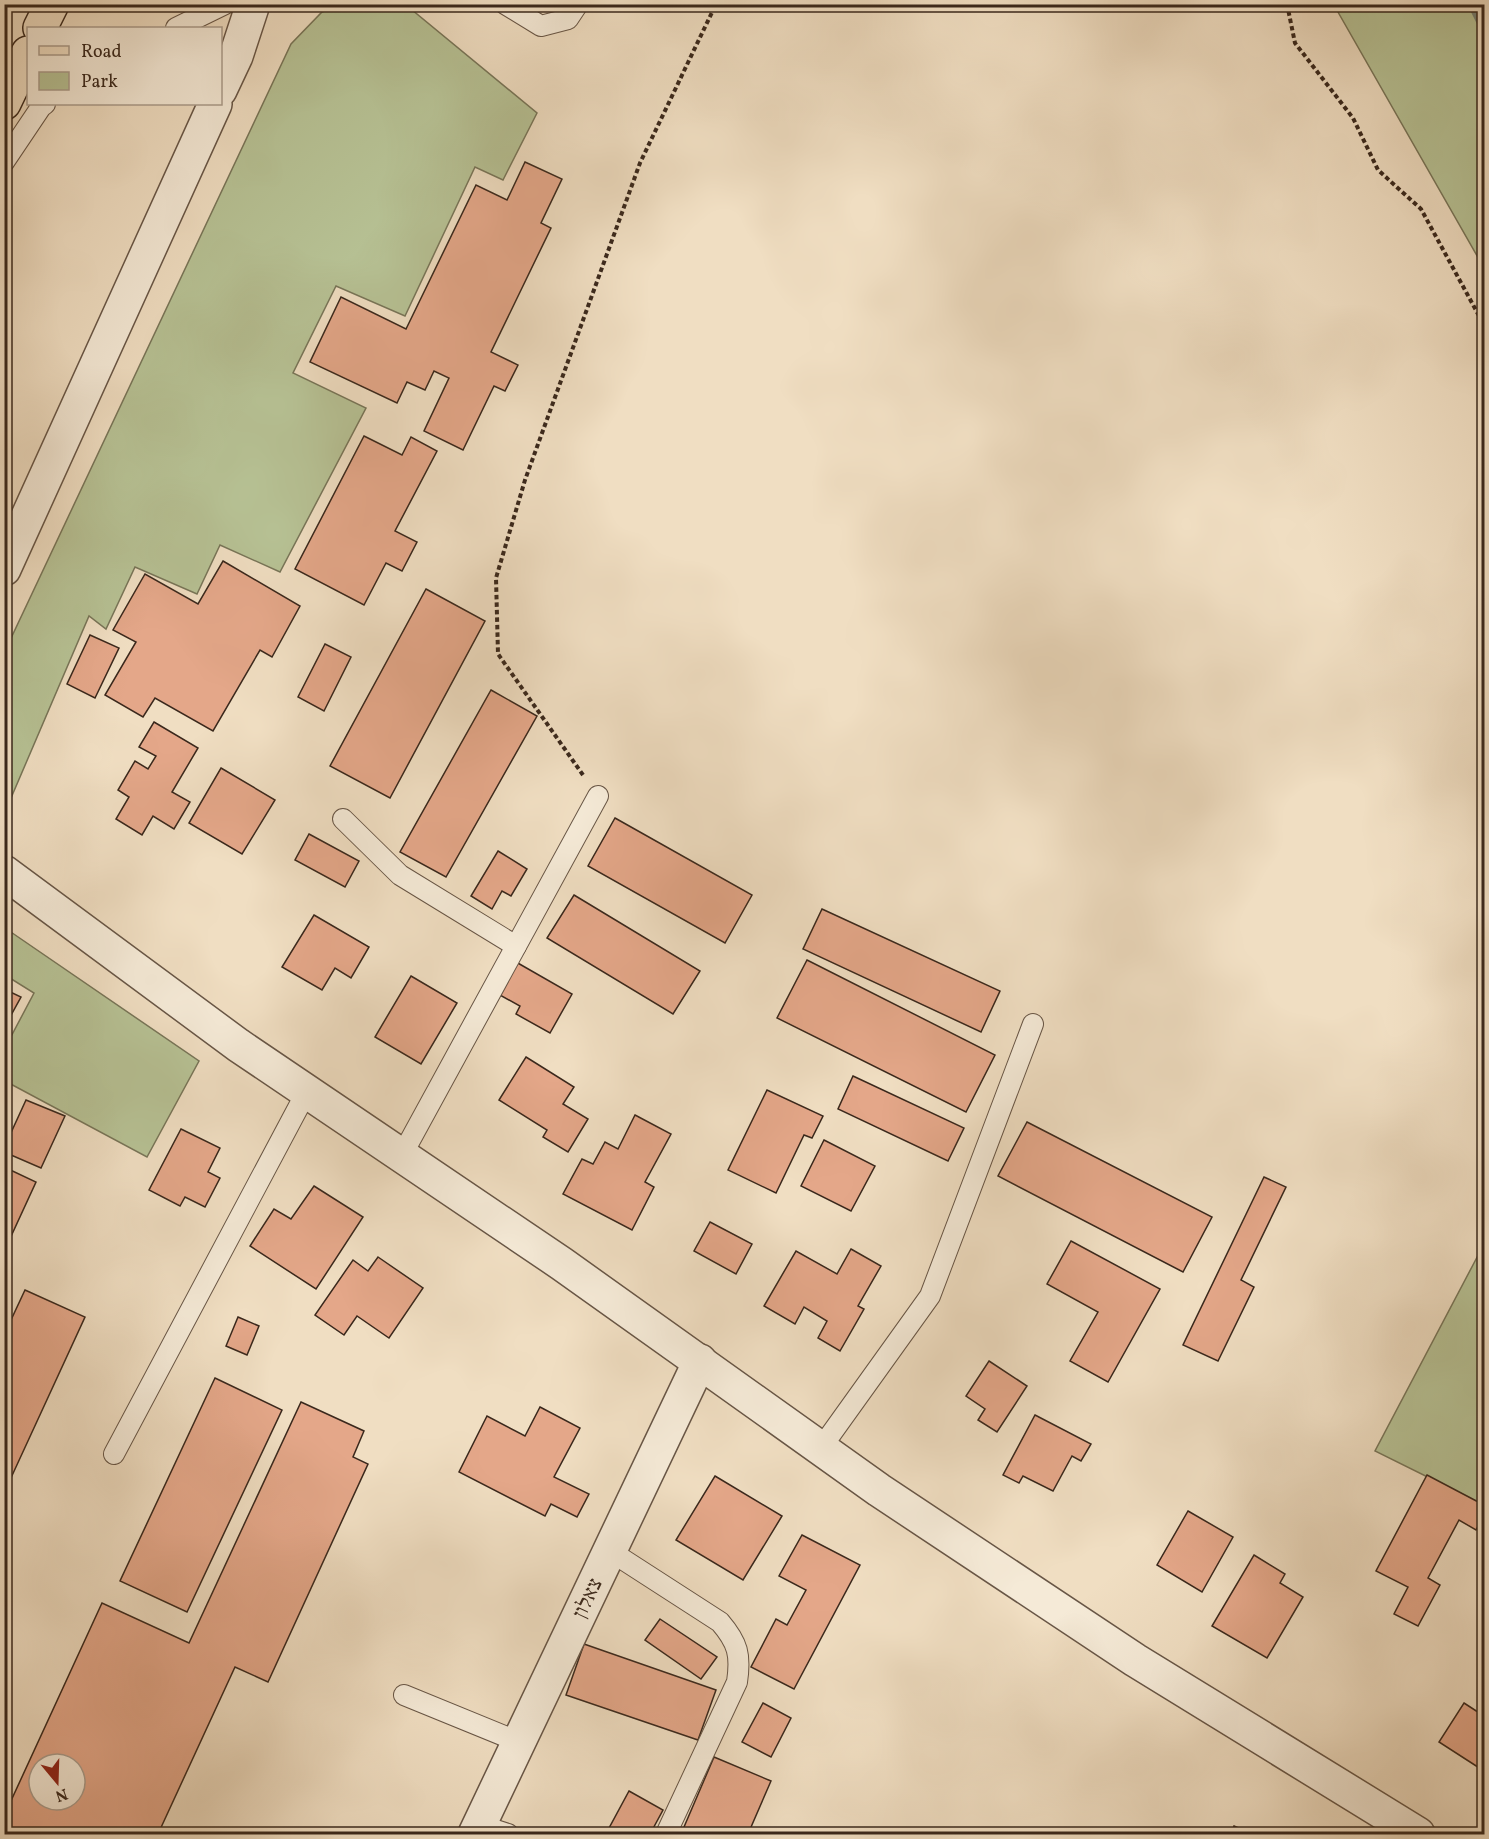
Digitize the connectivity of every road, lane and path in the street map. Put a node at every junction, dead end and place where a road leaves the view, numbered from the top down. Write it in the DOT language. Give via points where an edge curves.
graph roads {
  1 [pos="52,4"];
  2 [pos="225,4"];
  3 [pos="253,4"];
  4 [pos="505,4"];
  5 [pos="578,4"];
  6 [pos="716,4"];
  7 [pos="1287,4"];
  8 [pos="40,27"];
  9 [pos="178,27"];
  10 [pos="27,55"];
  11 [pos="222,86"];
  12 [pos="4,103"];
  13 [pos="44,105"];
  14 [pos="214,105"];
  15 [pos="4,162"];
  16 [pos="1485,325"];
  17 [pos="4,569"];
  18 [pos="598,796"];
  19 [pos="343,819"];
  20 [pos="4,872"];
  21 [pos="516,946"];
  22 [pos="1033,1024"];
  23 [pos="307,1091"];
  24 [pos="402,1155"];
  25 [pos="700,1361"];
  26 [pos="821,1448"];
  27 [pos="114,1454"];
  28 [pos="610,1551"];
  29 [pos="404,1695"];
  30 [pos="519,1742"];
  31 [pos="487,1831"];
  32 [pos="666,1834"];
  33 [pos="1418,1834"];
  1 -- 8 [label="main road"];
  2 -- 9 [label="lane"];
  3 -- 11 [label="street"];
  4 -- 5 [label="lane" via="542,26 568,19"];
  6 -- 18 [label="path" via="640,163 525,480 496,578 498,654"];
  7 -- 16 [label="path" via="1295,43 1353,118 1378,170 1421,209"];
  10 -- 12 [label="main road"];
  13 -- 15 [label="lane"];
  14 -- 17 [label="street"];
  18 -- 21 [label="lane"];
  19 -- 21 [label="lane" via="400,875"];
  20 -- 23 [label="street" via="238,1045"];
  21 -- 24 [label="lane"];
  22 -- 26 [label="lane" via="930,1296"];
  23 -- 24 [label="street"];
  23 -- 27 [label="lane"];
  24 -- 25 [label="street"];
  25 -- 26 [label="street"];
  25 -- 28 [label="street, צאלון"];
  26 -- 33 [label="street" via="1135,1660"];
  28 -- 30 [label="street, צאלון"];
  28 -- 32 [label="lane" via="720,1622 731,1635 740,1660 737,1682"];
  29 -- 30 [label="lane"];
  30 -- 31 [label="street, צאלון"];
}
